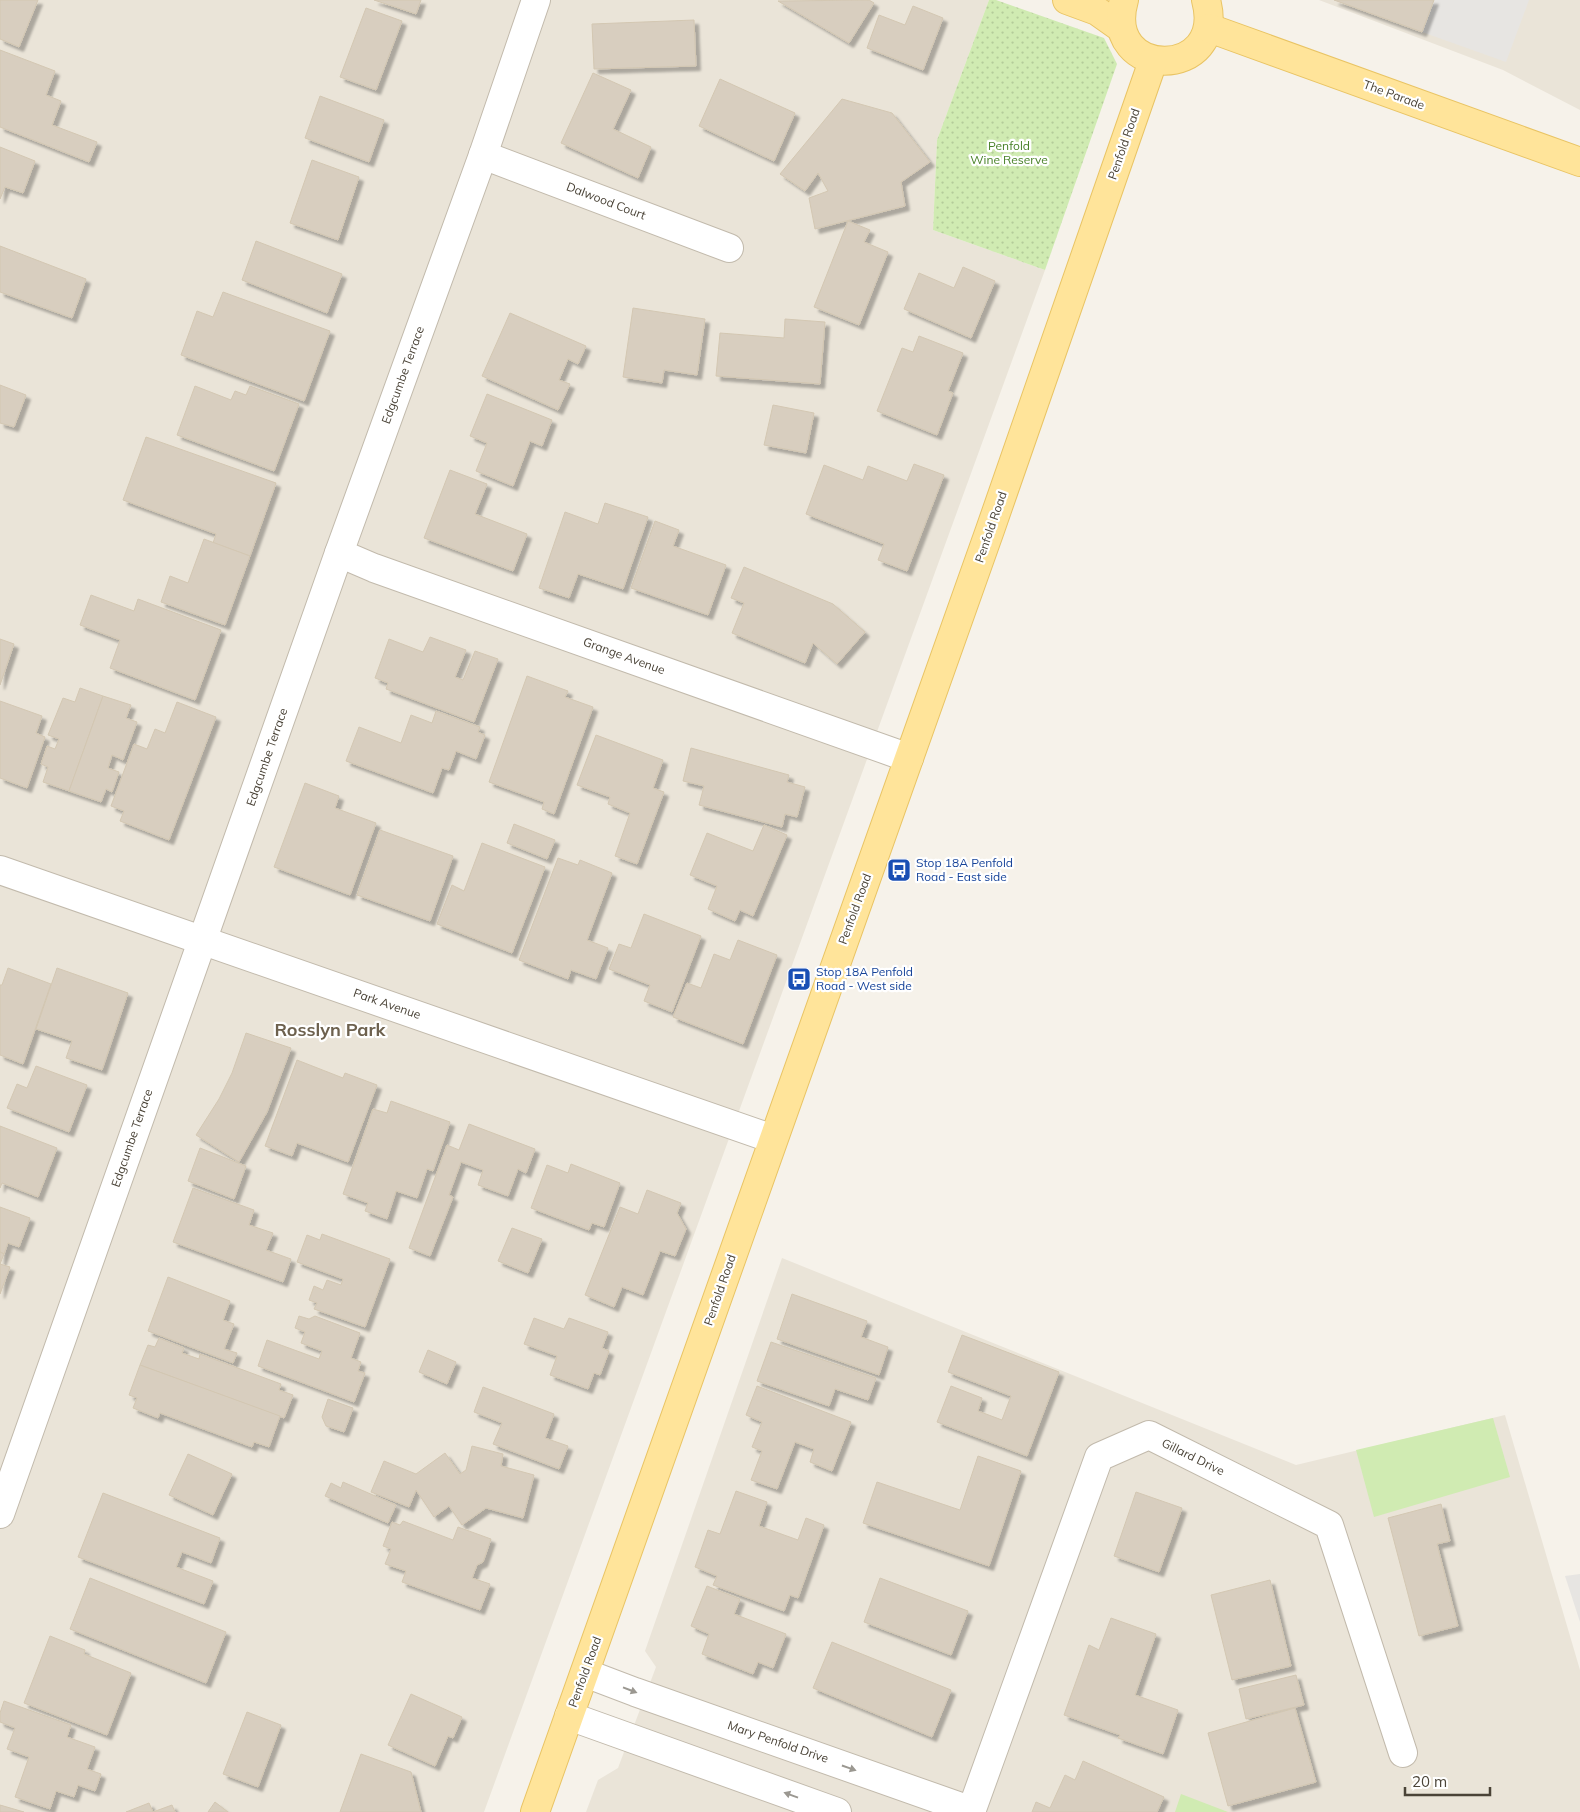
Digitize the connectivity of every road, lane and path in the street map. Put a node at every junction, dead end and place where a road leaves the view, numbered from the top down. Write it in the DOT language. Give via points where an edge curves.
graph roads {
  1 [pos="536,0"];
  2 [pos="1067,0"];
  3 [pos="1124,0"];
  4 [pos="1206,0"];
  5 [pos="1121,28"];
  6 [pos="1208,28"];
  7 [pos="1153,61"];
  8 [pos="483,155"];
  9 [pos="1580,162"];
  10 [pos="730,248"];
  11 [pos="339,553"];
  12 [pos="909,758"];
  13 [pos="0,870"];
  14 [pos="202,941"];
  15 [pos="773,1139"];
  16 [pos="0,1514"];
  17 [pos="584,1673"];
  18 [pos="569,1716"];
  19 [pos="1403,1753"];
  20 [pos="971,1811"];
  21 [pos="534,1812"];
  22 [pos="837,1812"];
  1 -- 8 [label="street, Edgcumbe Terrace"];
  2 -- 5 [label="main road" via="1097,11"];
  3 -- 5 [label="main road" via="1120,13"];
  4 -- 6 [label="main road" via="1210,13"];
  5 -- 7 [label="main road" via="1133,48"];
  6 -- 7 [label="main road" via="1203,42 1181,60"];
  6 -- 9 [label="main road, The Parade"];
  7 -- 12 [label="main road, Penfold Road"];
  8 -- 10 [label="street, Dalwood Court"];
  8 -- 11 [label="street, Edgcumbe Terrace"];
  11 -- 12 [label="street, Grange Avenue"];
  11 -- 14 [label="street, Edgcumbe Terrace"];
  12 -- 15 [label="main road, Penfold Road"];
  13 -- 14 [label="street, Park Avenue"];
  14 -- 15 [label="street, Park Avenue"];
  14 -- 16 [label="street, Edgcumbe Terrace"];
  15 -- 17 [label="main road, Penfold Road"];
  17 -- 18 [label="main road, Penfold Road"];
  17 -- 20 [label="street, Mary Penfold Drive, one-way"];
  18 -- 21 [label="main road, Penfold Road"];
  22 -- 18 [label="street, one-way"];
  19 -- 20 [label="street, Gillard Drive" via="1329,1525 1149,1435 1099,1457"];
}
